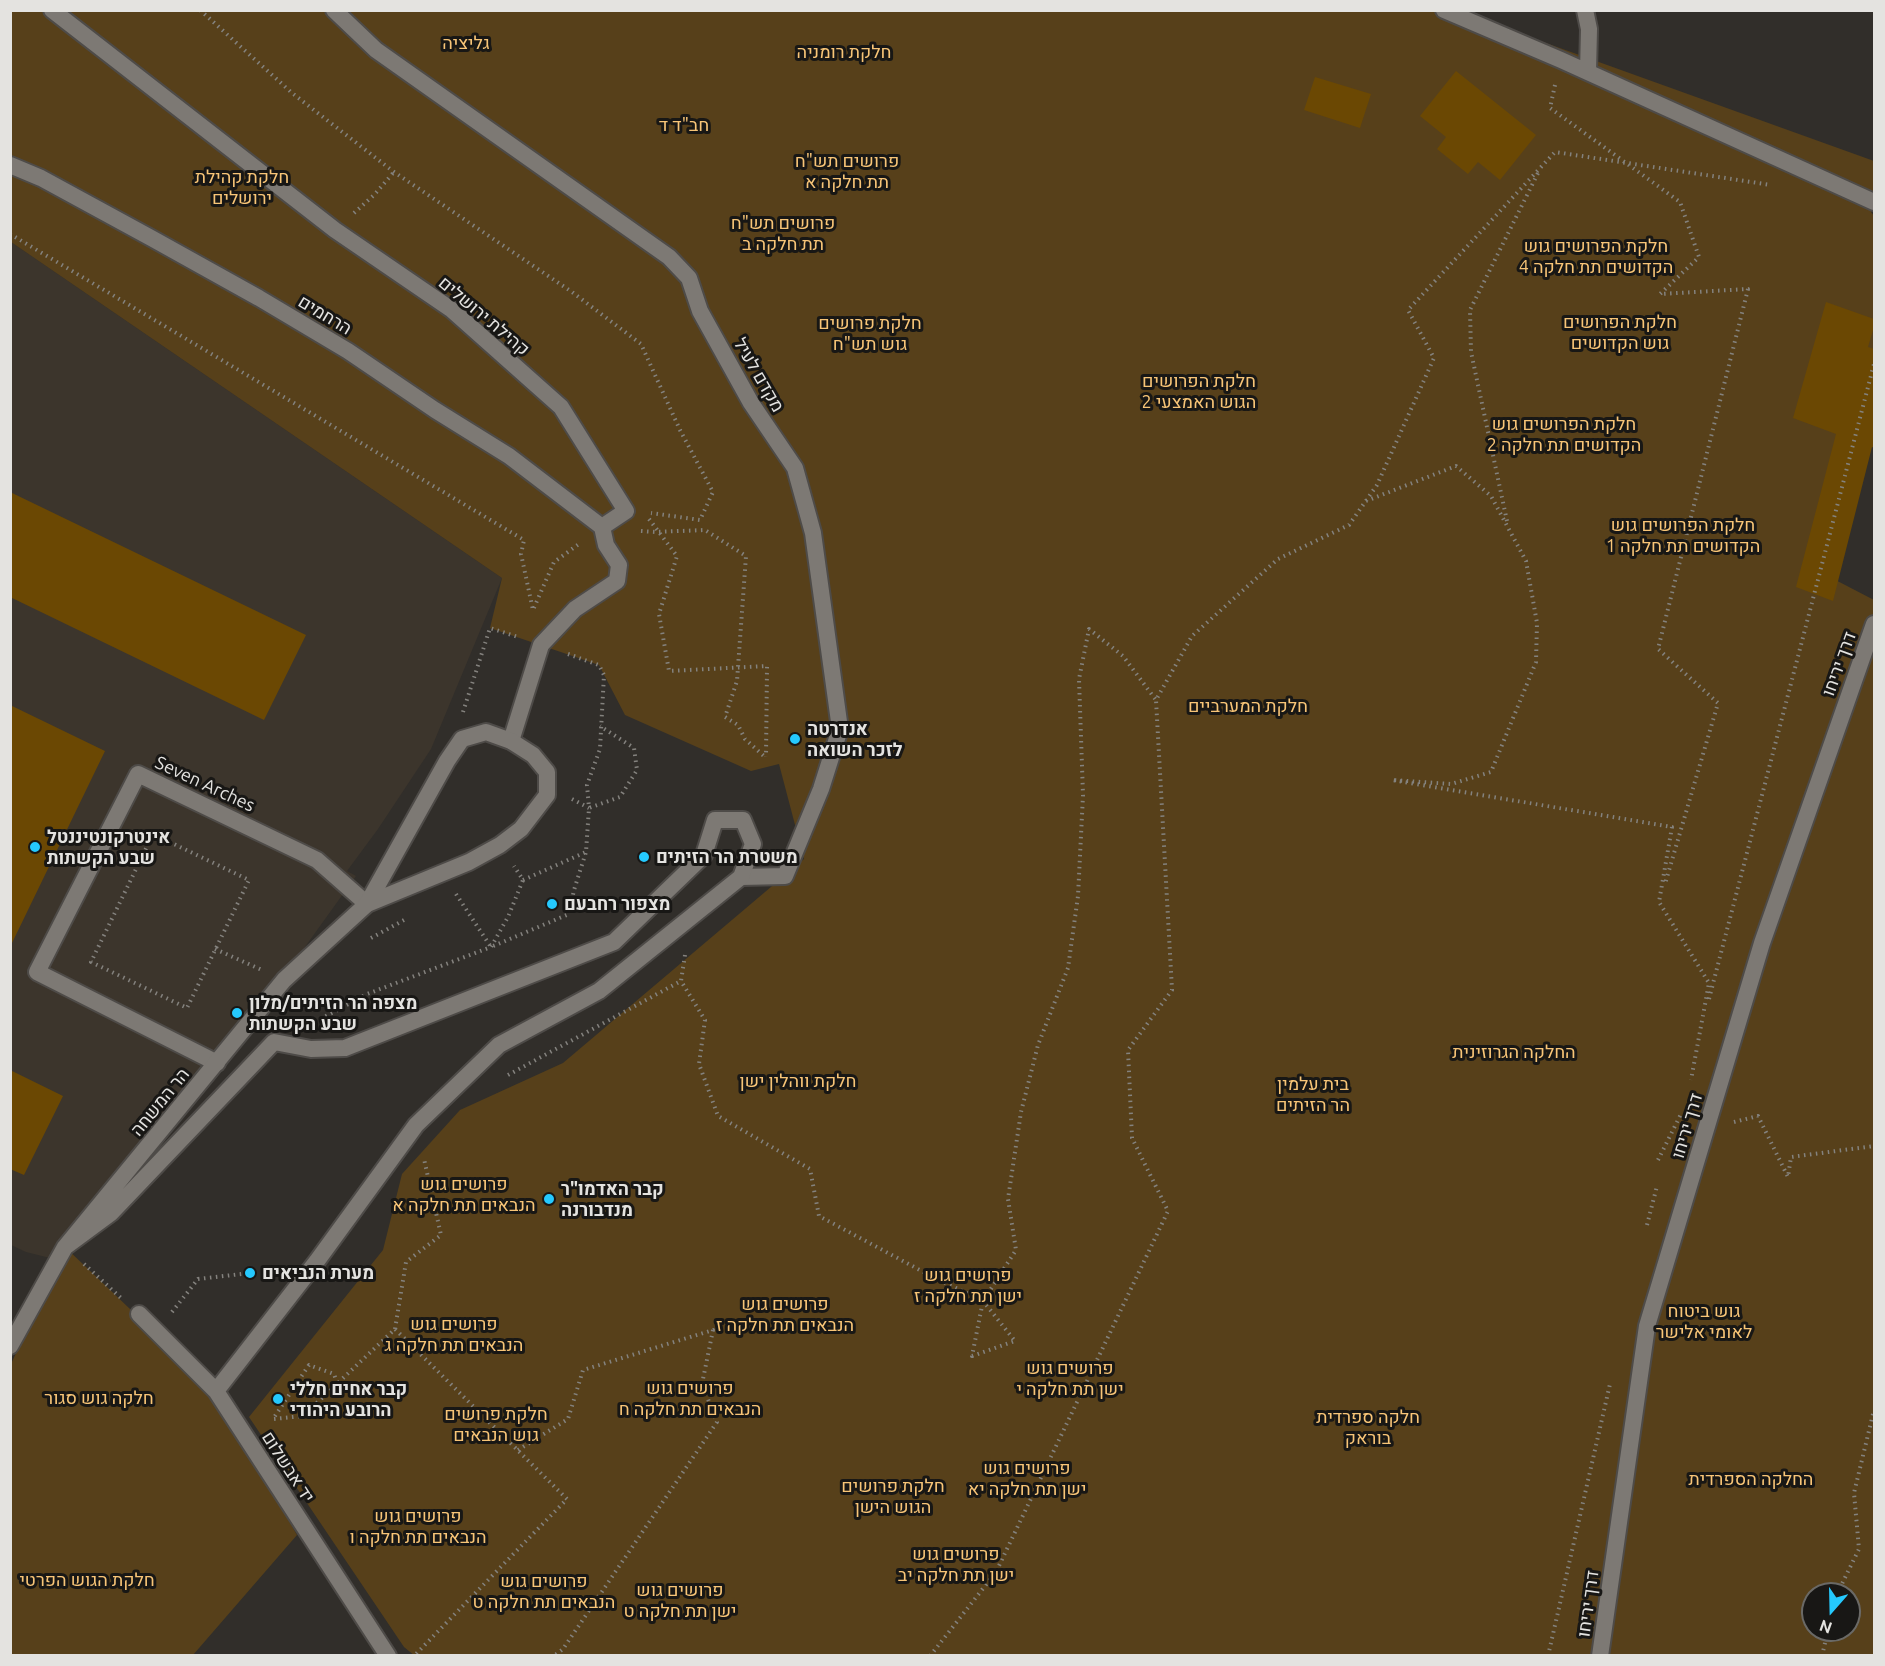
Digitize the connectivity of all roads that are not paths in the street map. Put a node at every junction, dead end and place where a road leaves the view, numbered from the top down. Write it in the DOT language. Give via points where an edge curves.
graph roads {
  1 [pos="52,10"];
  2 [pos="334,10"];
  3 [pos="1444,10"];
  4 [pos="1584,10"];
  5 [pos="1588,72"];
  6 [pos="10,165"];
  7 [pos="1875,202"];
  8 [pos="602,527"];
  9 [pos="1875,624"];
  10 [pos="511,741"];
  11 [pos="741,877"];
  12 [pos="367,903"];
  13 [pos="217,1063"];
  14 [pos="65,1247"];
  15 [pos="139,1314"];
  16 [pos="10,1346"];
  17 [pos="216,1391"];
  18 [pos="388,1656"];
  19 [pos="1600,1656"];
  1 -- 8 [label="street, קהילת ירושלים" via="335,230 452,310 561,407 627,511"];
  2 -- 11 [label="street, מקדם לעיל" via="376,50 669,257 689,278 700,311 751,403 795,468 813,532 840,729 821,789 785,876"];
  3 -- 5 [label="street"];
  4 -- 5 [label="street" via="1589,29"];
  5 -- 7 [label="street"];
  6 -- 8 [label="street, הרחמים" via="143,234 348,351 510,456"];
  8 -- 10 [label="street" via="606,544 619,566 617,581 575,609 541,645"];
  9 -- 19 [label="street, דרך יריחו" via="1762,943 1647,1326"];
  10 -- 12 [label="street, הר המשחה" via="486,732 462,739"];
  10 -- 12 [label="street, הר המשחה" via="533,755 547,772 547,795 521,829 469,862"];
  11 -- 14 [label="street" via="753,844 742,820 715,820 704,855 614,942 345,1048 310,1049 274,1042 111,1213"];
  11 -- 17 [label="street" via="599,991 499,1045 416,1125"];
  12 -- 13 [label="street, הר המשחה" via="284,980"];
  12 -- 13 [label="street, Seven Arches" via="317,860 138,774 37,972"];
  13 -- 14 [label="street, הר המשחה"];
  14 -- 16 [label="street, הר המשחה"];
  15 -- 17 [label="street, יד אבשלום"];
  17 -- 18 [label="street, יד אבשלום"];
}
